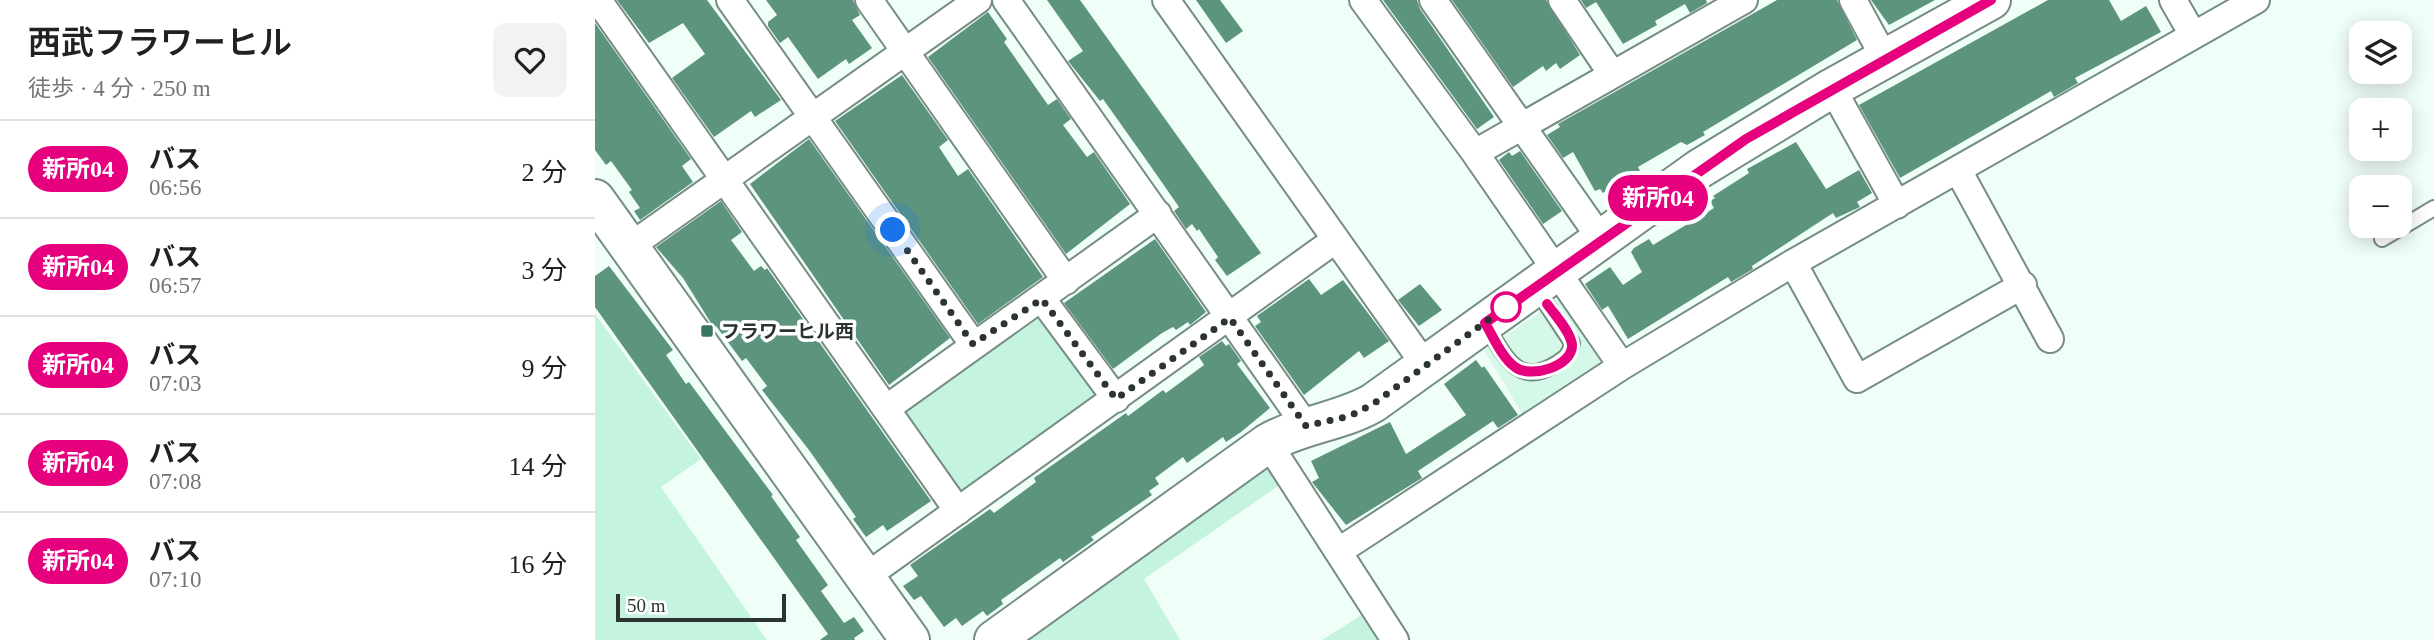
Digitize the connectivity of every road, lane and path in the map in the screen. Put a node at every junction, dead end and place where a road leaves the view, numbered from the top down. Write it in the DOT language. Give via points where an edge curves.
graph roads {
  1 [pos="598,0"];
  2 [pos="730,0"];
  3 [pos="869,0"];
  4 [pos="978,0"];
  5 [pos="1006,0"];
  6 [pos="1166,0"];
  7 [pos="1363,0"];
  8 [pos="1433,0"];
  9 [pos="1562,0"];
  10 [pos="1853,0"];
  11 [pos="1991,0"];
  12 [pos="2173,0"];
  13 [pos="2256,0"];
  14 [pos="1730,3"];
  15 [pos="2193,35"];
  16 [pos="905,51"];
  17 [pos="1885,59"];
  18 [pos="1612,74"];
  19 [pos="1832,88"];
  20 [pos="813,117"];
  21 [pos="1523,124"];
  22 [pos="1475,153"];
  23 [pos="1958,170"];
  24 [pos="726,180"];
  25 [pos="595,199"];
  26 [pos="1897,205"];
  27 [pos="2434,208"];
  28 [pos="1158,214"];
  29 [pos="1601,239"];
  30 [pos="2382,239"];
  31 [pos="1335,240"];
  32 [pos="629,247"];
  33 [pos="1793,263"];
  34 [pos="1546,278"];
  35 [pos="1066,281"];
  36 [pos="2023,285"];
  37 [pos="1042,299"];
  38 [pos="1230,318"];
  39 [pos="1485,323"];
  40 [pos="2050,339"];
  41 [pos="973,344"];
  42 [pos="1425,365"];
  43 [pos="1622,366"];
  44 [pos="1116,399"];
  45 [pos="887,408"];
  46 [pos="1306,426"];
  47 [pos="1269,443"];
  48 [pos="958,511"];
  49 [pos="1339,551"];
  50 [pos="864,578"];
  51 [pos="910,640"];
  52 [pos="994,640"];
  53 [pos="1395,640"];
  1 -- 24 [label="street"];
  2 -- 20 [label="street"];
  3 -- 16 [label="street"];
  4 -- 16 [label="street"];
  5 -- 28 [label="street"];
  6 -- 31 [label="street"];
  7 -- 22 [label="street"];
  8 -- 21 [label="street"];
  9 -- 18 [label="street"];
  10 -- 17 [label="street"];
  11 -- 17 [label="street"];
  12 -- 15 [label="street"];
  13 -- 15 [label="street"];
  14 -- 18 [label="street"];
  15 -- 23 [label="street"];
  16 -- 20 [label="street"];
  16 -- 35 [label="street"];
  17 -- 19 [label="street"];
  18 -- 21 [label="street"];
  19 -- 26 [label="street"];
  19 -- 29 [label="street" via="1699,169"];
  20 -- 24 [label="street"];
  20 -- 41 [label="street"];
  21 -- 22 [label="street"];
  21 -- 29 [label="street"];
  22 -- 34 [label="street"];
  23 -- 26 [label="street"];
  23 -- 36 [label="street"];
  24 -- 32 [label="street"];
  24 -- 45 [label="street"];
  25 -- 32 [label="street"];
  26 -- 33 [label="street"];
  27 -- 30 [label="lane"];
  28 -- 35 [label="street"];
  28 -- 38 [label="street"];
  29 -- 34 [label="street"];
  31 -- 38 [label="street"];
  31 -- 42 [label="street"];
  32 -- 50 [label="street"];
  33 -- 36 [label="street" via="1857,379"];
  33 -- 43 [label="street"];
  34 -- 39 [label="street"];
  34 -- 39 [label="lane" via="1572,343 1567,357 1545,371 1526,373 1509,361"];
  34 -- 43 [label="street"];
  35 -- 37 [label="street"];
  36 -- 40 [label="street"];
  37 -- 41 [label="street"];
  37 -- 44 [label="street"];
  38 -- 44 [label="street"];
  38 -- 46 [label="street"];
  39 -- 42 [label="street"];
  41 -- 45 [label="street"];
  42 -- 46 [label="street" via="1350,416"];
  43 -- 49 [label="street"];
  44 -- 48 [label="street"];
  45 -- 48 [label="street"];
  46 -- 47 [label="street"];
  47 -- 49 [label="street"];
  47 -- 52 [label="street"];
  48 -- 50 [label="street"];
  49 -- 53 [label="street"];
  50 -- 51 [label="street"];
}
